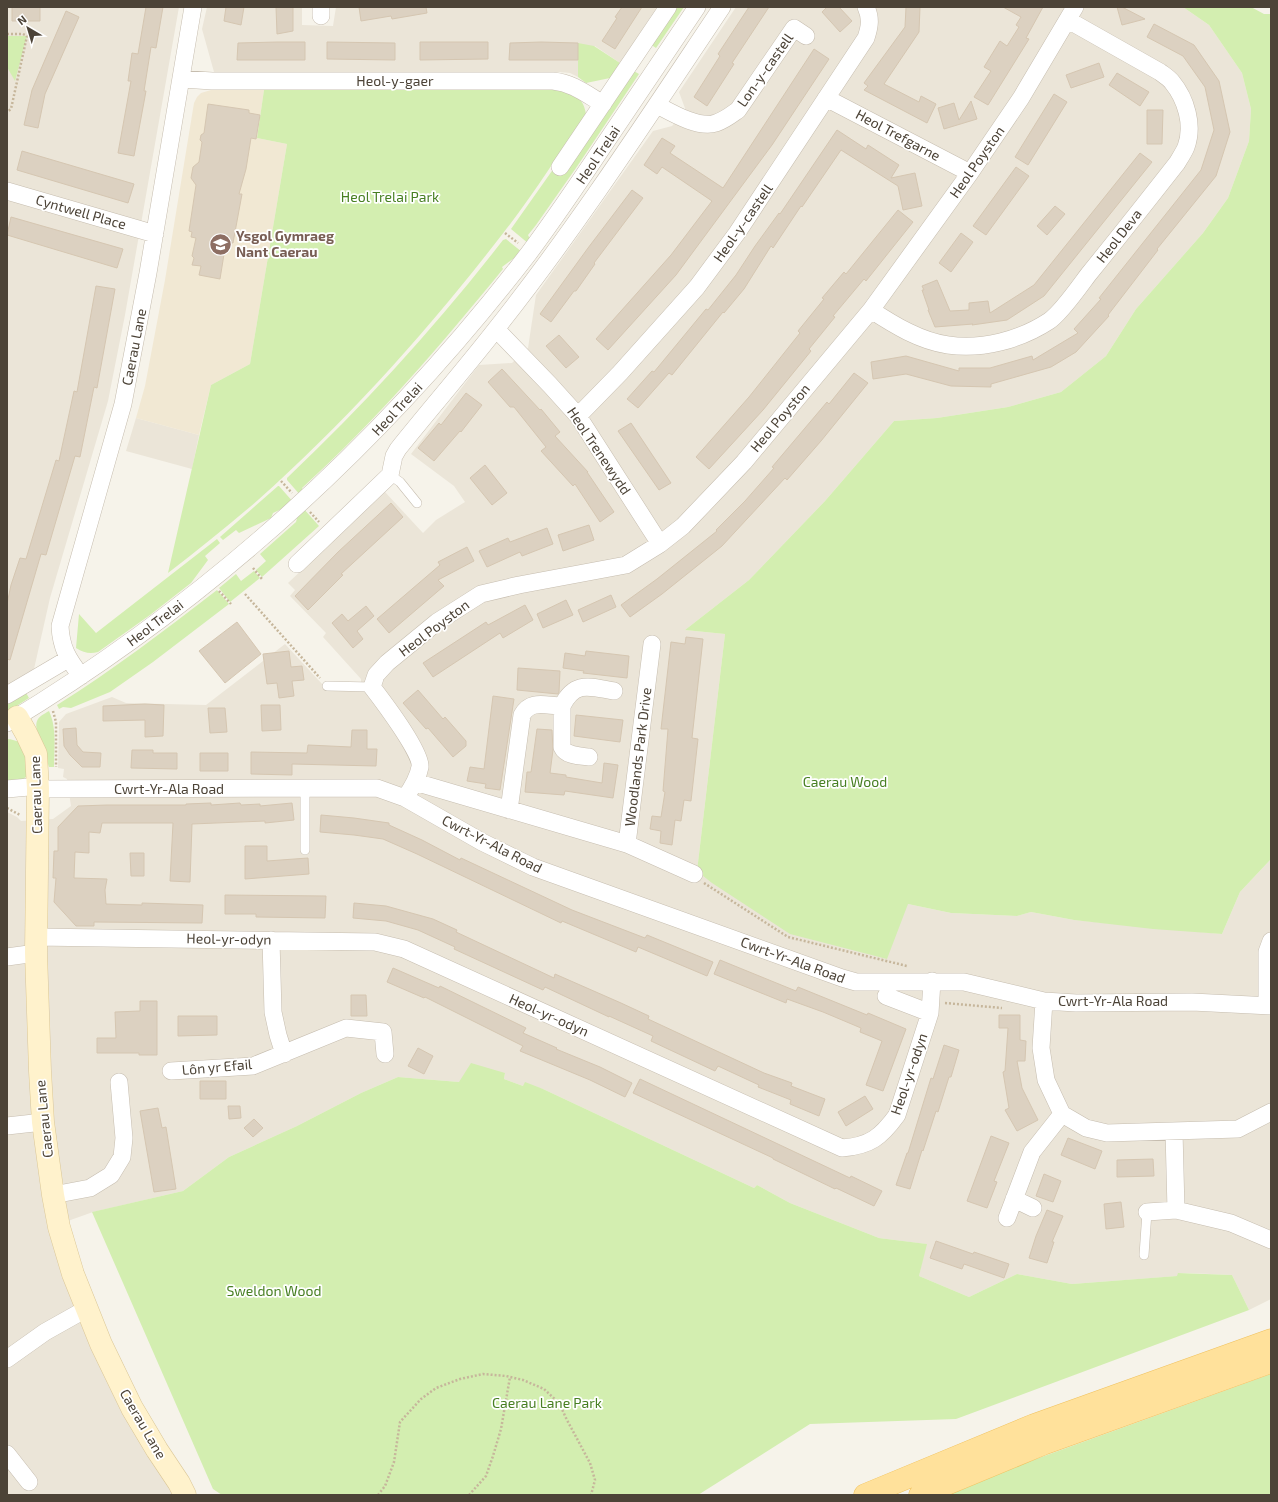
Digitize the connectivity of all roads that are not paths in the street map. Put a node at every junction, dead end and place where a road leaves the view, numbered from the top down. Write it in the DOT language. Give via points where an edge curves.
graph roads {
  1 [pos="193,7"];
  2 [pos="668,7"];
  3 [pos="697,7"];
  4 [pos="722,7"];
  5 [pos="866,7"];
  6 [pos="1071,14"];
  7 [pos="806,36"];
  8 [pos="182,79"];
  9 [pos="826,98"];
  10 [pos="602,104"];
  11 [pos="657,105"];
  12 [pos="560,167"];
  13 [pos="970,173"];
  14 [pos="7,191"];
  15 [pos="155,234"];
  16 [pos="871,310"];
  17 [pos="496,329"];
  18 [pos="578,416"];
  19 [pos="390,475"];
  20 [pos="417,503"];
  21 [pos="660,544"];
  22 [pos="296,564"];
  23 [pos="652,644"];
  24 [pos="68,659"];
  25 [pos="81,676"];
  26 [pos="327,686"];
  27 [pos="372,687"];
  28 [pos="614,692"];
  29 [pos="7,695"];
  30 [pos="562,706"];
  31 [pos="12,720"];
  32 [pos="589,757"];
  33 [pos="415,782"];
  34 [pos="305,788"];
  35 [pos="7,789"];
  36 [pos="46,789"];
  37 [pos="405,798"];
  38 [pos="509,810"];
  39 [pos="627,844"];
  40 [pos="305,850"];
  41 [pos="694,874"];
  42 [pos="271,940"];
  43 [pos="1271,941"];
  44 [pos="36,945"];
  45 [pos="7,957"];
  46 [pos="932,981"];
  47 [pos="886,996"];
  48 [pos="1044,1000"];
  49 [pos="1269,1006"];
  50 [pos="930,1007"];
  51 [pos="284,1054"];
  52 [pos="385,1054"];
  53 [pos="171,1071"];
  54 [pos="119,1082"];
  55 [pos="1271,1112"];
  56 [pos="1062,1114"];
  57 [pos="43,1122"];
  58 [pos="7,1126"];
  59 [pos="1174,1131"];
  60 [pos="53,1195"];
  61 [pos="1014,1199"];
  62 [pos="1033,1208"];
  63 [pos="1176,1210"];
  64 [pos="1146,1212"];
  65 [pos="1006,1218"];
  66 [pos="1271,1240"];
  67 [pos="1144,1255"];
  68 [pos="86,1309"];
  69 [pos="1271,1340"];
  70 [pos="7,1359"];
  71 [pos="1271,1362"];
  72 [pos="7,1454"];
  73 [pos="29,1482"];
  74 [pos="185,1495"];
  75 [pos="865,1495"];
  76 [pos="920,1495"];
  1 -- 8 [label="street, Caerau Lane"];
  2 -- 10 [label="street, Heol Trelai"];
  3 -- 25 [label="street, Heol Trelai" via="530,252 427,376 342,466 253,546 148,630"];
  4 -- 11 [label="street, Heol Trelai"];
  5 -- 9 [label="street, Heol-y-castell" via="870,16 870,27 866,38"];
  6 -- 13 [label="street, Heol Poyston" via="1021,98"];
  6 -- 16 [label="street, Heol Deva" via="1171,81 1181,96 1189,128 1186,146 1177,163 1070,298 1050,320 1026,333 1001,342 973,346 948,345 896,327"];
  7 -- 11 [label="street, Lon-y-castell" via="794,28 738,110 728,118 715,124 698,123"];
  8 -- 10 [label="street, Heol-y-gaer" via="553,81 574,86"];
  8 -- 15 [label="street, Caerau Lane"];
  9 -- 13 [label="street, Heol Trefgarne"];
  9 -- 18 [label="street, Heol-y-castell" via="737,233 697,287"];
  10 -- 12 [label="street, Heol Trelai"];
  11 -- 17 [label="street, Heol Trelai" via="594,197"];
  13 -- 16 [label="street, Heol Poyston"];
  14 -- 15 [label="street, Cyntwell Place"];
  15 -- 24 [label="street, Caerau Lane" via="123,404 60,626"];
  16 -- 21 [label="street, Heol Poyston" via="744,462 683,526"];
  17 -- 18 [label="street, Heol Trenewydd"];
  17 -- 19 [label="street, Heol Trelai" via="398,449"];
  18 -- 21 [label="street, Heol Trenewydd"];
  19 -- 20 [label="lane" via="400,482"];
  19 -- 22 [label="street"];
  21 -- 27 [label="street, Heol Poyston" via="626,564 481,594 437,622 388,663 376,675"];
  23 -- 39 [label="street, Woodlands Park Drive" via="654,671"];
  24 -- 25 [label="street, Caerau Lane"];
  24 -- 29 [label="street"];
  25 -- 31 [label="street, Heol Trelai"];
  26 -- 27 [label="lane"];
  27 -- 33 [label="street" via="414,748 421,765"];
  28 -- 30 [label="street" via="585,686 576,689"];
  30 -- 32 [label="street" via="563,750 566,753"];
  30 -- 38 [label="street" via="536,704 525,709"];
  31 -- 36 [label="street, Caerau Lane" via="26,733 36,754"];
  33 -- 37 [label="street"];
  33 -- 38 [label="street, Cwrt-Yr-Ala Road"];
  34 -- 36 [label="street, Cwrt-Yr-Ala Road"];
  34 -- 37 [label="street, Cwrt-Yr-Ala Road" via="377,788"];
  34 -- 40 [label="lane"];
  35 -- 36 [label="street"];
  36 -- 44 [label="street, Caerau Lane"];
  37 -- 46 [label="street, Cwrt-Yr-Ala Road" via="482,842 533,867 831,975 856,982"];
  38 -- 39 [label="street, Cwrt-Yr-Ala Road"];
  39 -- 41 [label="street, Cwrt-Yr-Ala Road"];
  42 -- 44 [label="street, Heol-yr-odyn"];
  42 -- 50 [label="street, Heol-yr-odyn" via="375,942 404,949 842,1148 857,1147 875,1140 896,1115"];
  42 -- 51 [label="street" via="273,1012"];
  43 -- 49 [label="street" via="1267,952"];
  44 -- 45 [label="street, Heol-yr-odyn"];
  44 -- 57 [label="street, Caerau Lane"];
  46 -- 48 [label="street, Cwrt-Yr-Ala Road" via="964,982"];
  46 -- 50 [label="street, Heol-yr-odyn"];
  47 -- 50 [label="street"];
  48 -- 49 [label="street, Cwrt-Yr-Ala Road" via="1076,1003 1192,1002"];
  48 -- 56 [label="street" via="1041,1048 1046,1080"];
  51 -- 52 [label="street, Lôn yr Efail" via="346,1028 383,1032"];
  51 -- 53 [label="street, Lôn yr Efail" via="253,1066"];
  54 -- 60 [label="street" via="124,1138 122,1157 111,1175 90,1188"];
  55 -- 59 [label="street" via="1238,1129"];
  56 -- 59 [label="street" via="1086,1128 1107,1133"];
  56 -- 61 [label="street" via="1032,1152"];
  57 -- 58 [label="street"];
  57 -- 60 [label="street, Caerau Lane"];
  59 -- 63 [label="street"];
  60 -- 68 [label="street, Caerau Lane" via="59,1227"];
  61 -- 62 [label="street"];
  61 -- 65 [label="street"];
  63 -- 64 [label="street"];
  63 -- 66 [label="street" via="1231,1224"];
  64 -- 67 [label="lane"];
  68 -- 70 [label="street" via="45,1332"];
  68 -- 74 [label="street, Caerau Lane" via="132,1408"];
  69 -- 75 [label="main road" via="1034,1424"];
  71 -- 76 [label="main road" via="1043,1444"];
  72 -- 73 [label="street"];
}
